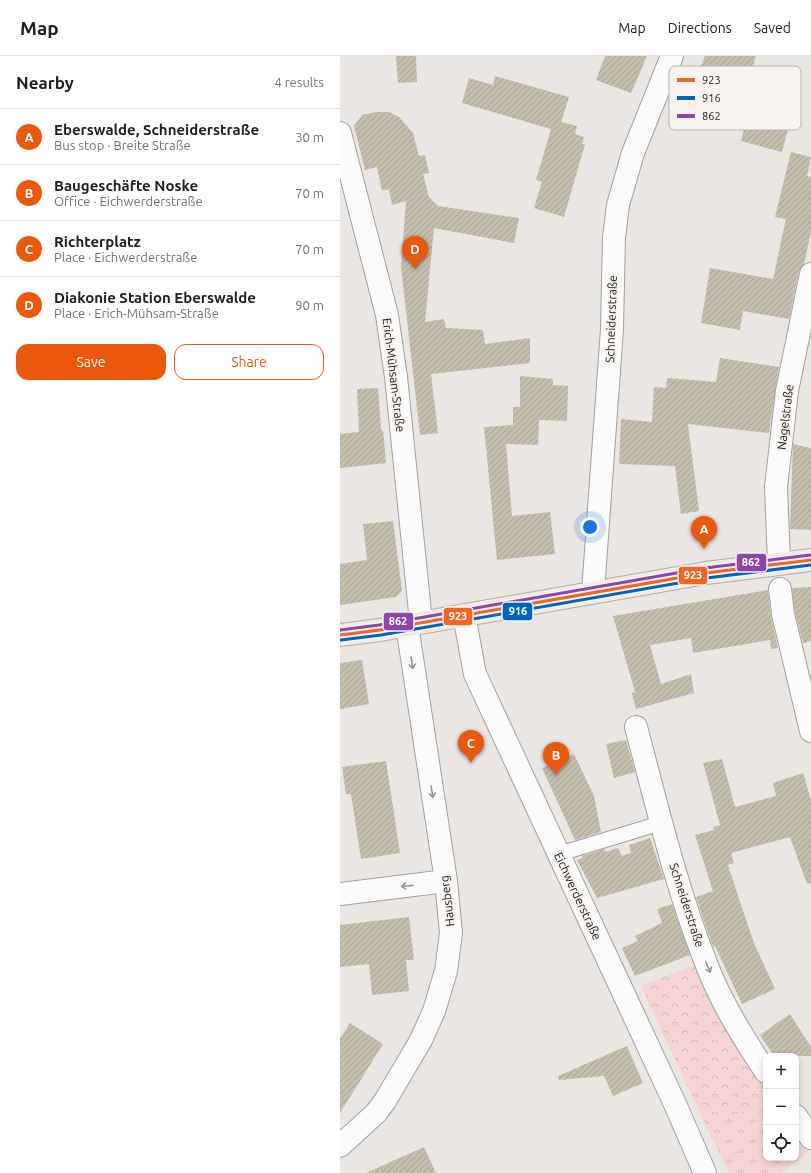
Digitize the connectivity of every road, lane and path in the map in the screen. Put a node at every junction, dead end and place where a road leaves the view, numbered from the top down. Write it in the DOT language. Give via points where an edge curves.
graph roads {
  1 [pos="672,56"];
  2 [pos="340,133"];
  3 [pos="811,274"];
  4 [pos="811,560"];
  5 [pos="779,562"];
  6 [pos="780,589"];
  7 [pos="593,592"];
  8 [pos="464,615"];
  9 [pos="414,623"];
  10 [pos="340,635"];
  11 [pos="636,727"];
  12 [pos="811,731"];
  13 [pos="661,823"];
  14 [pos="559,854"];
  15 [pos="446,881"];
  16 [pos="340,894"];
  17 [pos="763,1067"];
  18 [pos="799,1120"];
  19 [pos="811,1138"];
  20 [pos="340,1146"];
  21 [pos="705,1173"];
  1 -- 7 [label="street, Schneiderstraße" via="633,153 618,205"];
  2 -- 9 [label="street, Erich-Mühsam-Straße" via="386,315 396,377"];
  3 -- 5 [label="street, Nagelstraße" via="786,405 776,487"];
  4 -- 5 [label="main road"];
  5 -- 7 [label="main road"];
  6 -- 12 [label="street" via="783,614"];
  7 -- 8 [label="main road"];
  8 -- 9 [label="main road"];
  8 -- 14 [label="street, Eichwerderstraße" via="475,674"];
  9 -- 10 [label="main road"];
  9 -- 15 [label="street, Hausberg, one-way"];
  11 -- 13 [label="street, Schneiderstraße"];
  13 -- 14 [label="lane"];
  13 -- 17 [label="street, Schneiderstraße, one-way" via="706,964 726,1007"];
  14 -- 21 [label="street, Eichwerderstraße"];
  15 -- 16 [label="street, one-way"];
  15 -- 20 [label="street, Hausberg" via="451,933 446,972 434,1011 421,1040 385,1101 376,1113"];
  18 -- 19 [label="street"];
}
